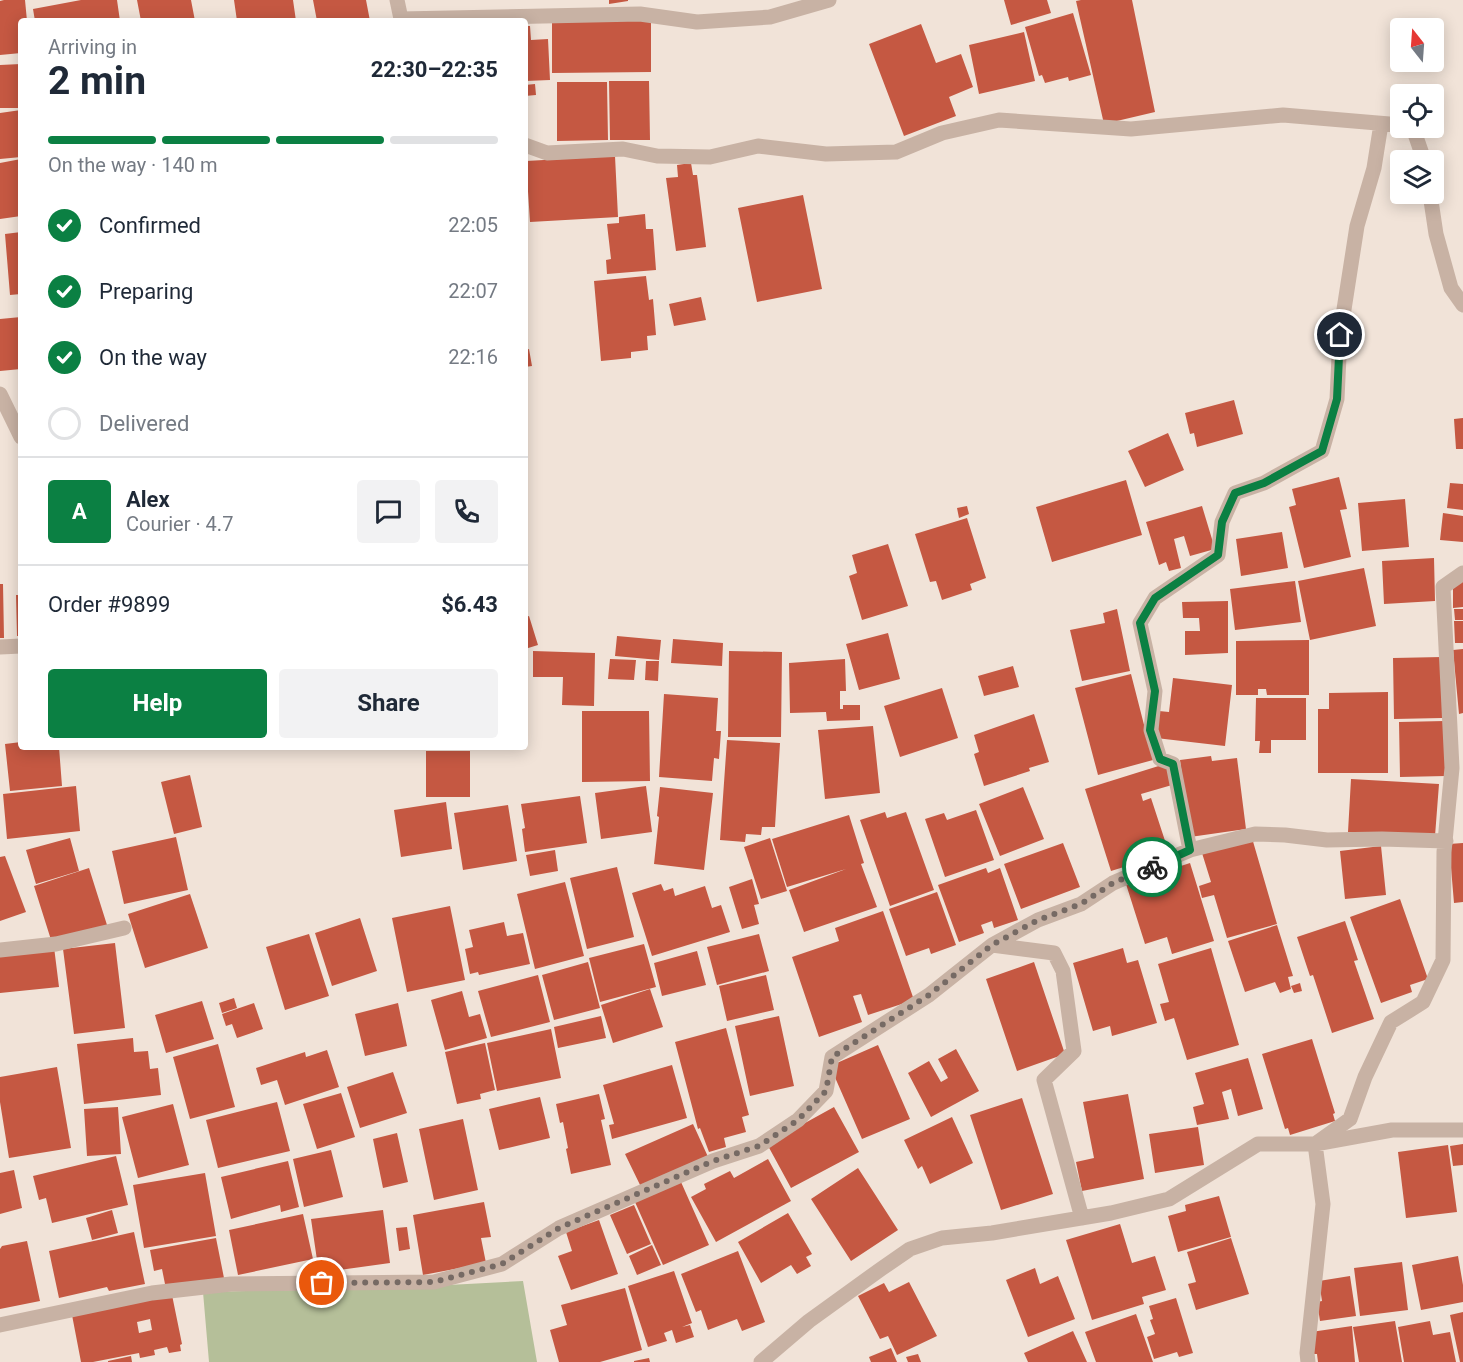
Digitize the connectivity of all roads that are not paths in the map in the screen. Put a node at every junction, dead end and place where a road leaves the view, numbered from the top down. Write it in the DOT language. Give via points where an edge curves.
graph roads {
  1 [pos="397,0"];
  2 [pos="829,0"];
  3 [pos="401,18"];
  4 [pos="449,18"];
  5 [pos="1381,124"];
  6 [pos="1390,124"];
  7 [pos="528,146"];
  8 [pos="1432,204"];
  9 [pos="1463,305"];
  10 [pos="0,394"];
  11 [pos="18,431"];
  12 [pos="1463,573"];
  13 [pos="18,646"];
  14 [pos="0,647"];
  15 [pos="1446,841"];
  16 [pos="1190,850"];
  17 [pos="124,928"];
  18 [pos="992,945"];
  19 [pos="0,950"];
  20 [pos="1463,1130"];
  21 [pos="1315,1144"];
  22 [pos="1082,1218"];
  23 [pos="0,1325"];
  24 [pos="761,1362"];
  25 [pos="1308,1362"];
  1 -- 3 [label="street"];
  2 -- 4 [label="street" via="770,16 697,22 640,14"];
  5 -- 6 [label="street"];
  5 -- 7 [label="street" via="1283,115 1131,129 999,120 942,133 896,152 873,153 758,146 710,156 657,156 623,149 547,153"];
  5 -- 16 [label="street" via="1374,168 1357,226 1340,335 1337,399 1322,451 1264,483 1235,493 1222,522 1218,555 1155,598 1140,623 1155,691 1150,730 1160,759 1173,764"];
  8 -- 9 [label="street" via="1451,288"];
  10 -- 11 [label="street"];
  12 -- 15 [label="street" via="1443,587 1452,768"];
  13 -- 14 [label="street"];
  15 -- 16 [label="street" via="1327,840 1255,834"];
  15 -- 21 [label="street" via="1443,960 1423,1002 1391,1022 1350,1119"];
  16 -- 18 [label="street" via="1113,883 1081,904 1038,920"];
  17 -- 19 [label="street" via="56,944"];
  18 -- 22 [label="street" via="1054,953 1064,971 1074,1051 1044,1080"];
  18 -- 23 [label="street" via="929,995 832,1057 826,1091 798,1120 759,1146 713,1161 559,1228 502,1264 434,1282 231,1284 152,1293"];
  20 -- 21 [label="street" via="1392,1130"];
  21 -- 22 [label="street" via="1258,1144 1169,1199"];
  21 -- 25 [label="street" via="1323,1204"];
  22 -- 24 [label="street" via="942,1238 910,1249 809,1321"];
}
